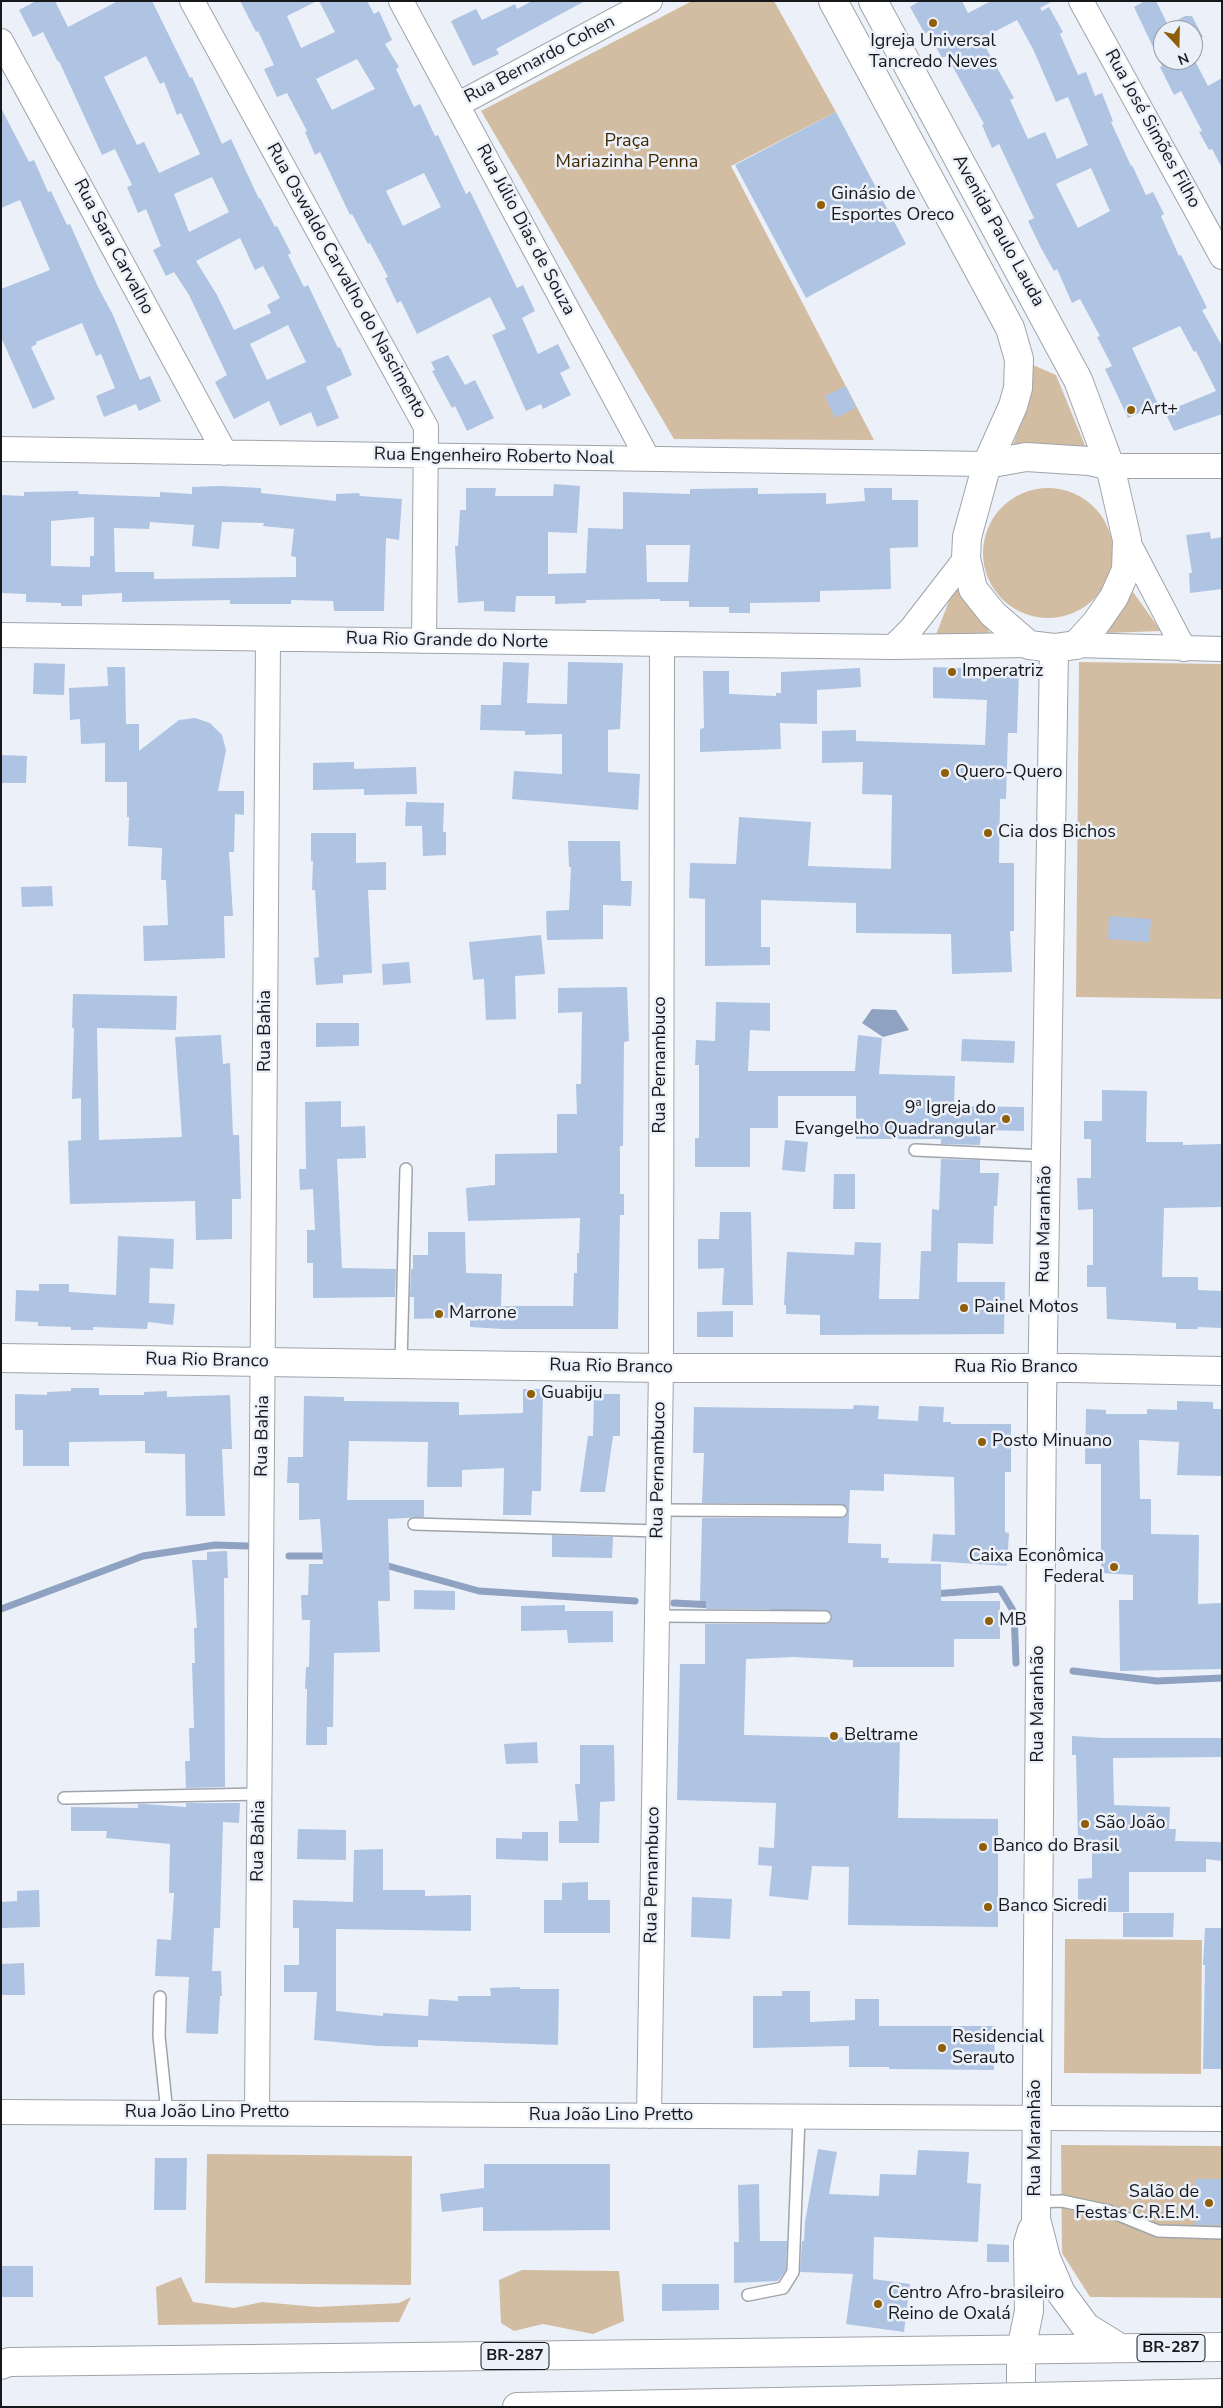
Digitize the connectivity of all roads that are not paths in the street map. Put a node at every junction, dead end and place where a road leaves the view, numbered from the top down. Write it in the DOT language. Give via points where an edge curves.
graph roads {
  1 [pos="192,1"];
  2 [pos="401,1"];
  3 [pos="650,1"];
  4 [pos="833,1"];
  5 [pos="873,1"];
  6 [pos="1081,1"];
  7 [pos="617,9"];
  8 [pos="1,41"];
  9 [pos="457,105"];
  10 [pos="1222,258"];
  11 [pos="4,443"];
  12 [pos="225,453"];
  13 [pos="426,456"];
  14 [pos="648,459"];
  15 [pos="987,464"];
  16 [pos="1110,466"];
  17 [pos="1222,466"];
  18 [pos="1127,540"];
  19 [pos="966,558"];
  20 [pos="1,635"];
  21 [pos="268,639"];
  22 [pos="424,641"];
  23 [pos="662,644"];
  24 [pos="1053,646"];
  25 [pos="893,647"];
  26 [pos="1184,649"];
  27 [pos="1222,649"];
  28 [pos="915,1150"];
  29 [pos="1046,1156"];
  30 [pos="406,1170"];
  31 [pos="1,1358"];
  32 [pos="264,1362"];
  33 [pos="401,1364"];
  34 [pos="661,1368"];
  35 [pos="1042,1368"];
  36 [pos="1222,1371"];
  37 [pos="841,1511"];
  38 [pos="658,1520"];
  39 [pos="414,1524"];
  40 [pos="657,1616"];
  41 [pos="825,1617"];
  42 [pos="260,1794"];
  43 [pos="64,1798"];
  44 [pos="160,1997"];
  45 [pos="1,2112"];
  46 [pos="167,2113"];
  47 [pos="257,2113"];
  48 [pos="649,2116"];
  49 [pos="799,2117"];
  50 [pos="1036,2118"];
  51 [pos="1222,2119"];
  52 [pos="1036,2210"];
  53 [pos="1222,2233"];
  54 [pos="748,2295"];
  55 [pos="1222,2347"];
  56 [pos="1120,2348"];
  57 [pos="1021,2350"];
  58 [pos="1,2365"];
  59 [pos="1222,2393"];
  60 [pos="517,2407"];
  61 [pos="1021,2407"];
  1 -- 13 [label="street, Rua Oswaldo Carvalho do Nascimento" via="426,427"];
  2 -- 9 [label="street, Rua Júlio Dias de Souza"];
  3 -- 7 [label="street, Rua Bernardo Cohen"];
  4 -- 15 [label="main road, Avenida Paulo Lauda" via="1010,328 1019,359 1018,388"];
  5 -- 16 [label="main road, Avenida Paulo Lauda" via="1078,380"];
  6 -- 10 [label="street, Rua José Simões Filho"];
  7 -- 9 [label="street, Rua Bernardo Cohen"];
  8 -- 12 [label="street, Rua Sara Carvalho"];
  9 -- 14 [label="street, Rua Júlio Dias de Souza"];
  11 -- 12 [label="street, Rua Engenheiro Roberto Noal"];
  12 -- 13 [label="street, Rua Engenheiro Roberto Noal"];
  13 -- 14 [label="street, Rua Engenheiro Roberto Noal"];
  13 -- 22 [label="street, Rua Oswaldo Carvalho do Nascimento"];
  14 -- 15 [label="street, Rua Engenheiro Roberto Noal"];
  15 -- 16 [label="main road" via="1026,457 1089,461"];
  15 -- 19 [label="main road, Avenida Paulo Lauda" via="967,537"];
  16 -- 17 [label="street"];
  16 -- 18 [label="main road, Avenida Paulo Lauda"];
  18 -- 24 [label="main road, Avenida Paulo Lauda" via="1126,570 1114,597 1096,624"];
  18 -- 26 [label="street"];
  19 -- 24 [label="main road, Avenida Paulo Lauda" via="974,589 993,614"];
  19 -- 25 [label="street"];
  20 -- 21 [label="street, Rua Rio Grande do Norte"];
  21 -- 22 [label="street, Rua Rio Grande do Norte"];
  21 -- 32 [label="street, Rua Bahia"];
  22 -- 23 [label="street, Rua Rio Grande do Norte"];
  23 -- 25 [label="street, Rua Rio Grande do Norte"];
  23 -- 34 [label="street, Rua Pernambuco"];
  24 -- 25 [label="street, Rua Rio Grande do Norte"];
  24 -- 26 [label="street, Rua Rio Grande do Norte"];
  24 -- 29 [label="main road, Rua Maranhão"];
  26 -- 27 [label="street, Rua Rio Grande do Norte"];
  28 -- 29 [label="lane"];
  29 -- 35 [label="main road, Rua Maranhão"];
  30 -- 33 [label="lane"];
  31 -- 32 [label="main road, Rua Rio Branco"];
  32 -- 33 [label="main road, Rua Rio Branco"];
  32 -- 42 [label="street, Rua Bahia"];
  33 -- 34 [label="main road, Rua Rio Branco"];
  34 -- 35 [label="main road, Rua Rio Branco"];
  34 -- 38 [label="street, Rua Pernambuco"];
  35 -- 36 [label="main road, Rua Rio Branco"];
  35 -- 50 [label="main road, Rua Maranhão"];
  37 -- 38 [label="lane"];
  38 -- 39 [label="lane"];
  38 -- 40 [label="street, Rua Pernambuco"];
  40 -- 41 [label="lane"];
  40 -- 48 [label="street, Rua Pernambuco"];
  42 -- 43 [label="lane"];
  42 -- 47 [label="street, Rua Bahia"];
  44 -- 46 [label="lane" via="158,2036"];
  45 -- 46 [label="street, Rua João Lino Pretto"];
  46 -- 47 [label="street, Rua João Lino Pretto"];
  47 -- 48 [label="street, Rua João Lino Pretto"];
  48 -- 49 [label="street, Rua João Lino Pretto"];
  49 -- 50 [label="street, Rua João Lino Pretto"];
  49 -- 54 [label="lane" via="793,2272 783,2288"];
  50 -- 51 [label="street, Rua João Lino Pretto"];
  50 -- 52 [label="main road, Rua Maranhão"];
  52 -- 53 [label="lane" via="1062,2201 1110,2211 1158,2231"];
  52 -- 56 [label="main road, Rua Maranhão" via="1046,2258 1061,2293 1086,2327"];
  52 -- 57 [label="main road, Rua Maranhão" via="1028,2243 1029,2311"];
  55 -- 56 [label="main road, BR-287"];
  56 -- 57 [label="main road, BR-287"];
  57 -- 58 [label="main road, BR-287" via="9,2362"];
  57 -- 61 [label="main road, Rua Maranhão"];
  59 -- 60 [label="main road, bridge"];
}
